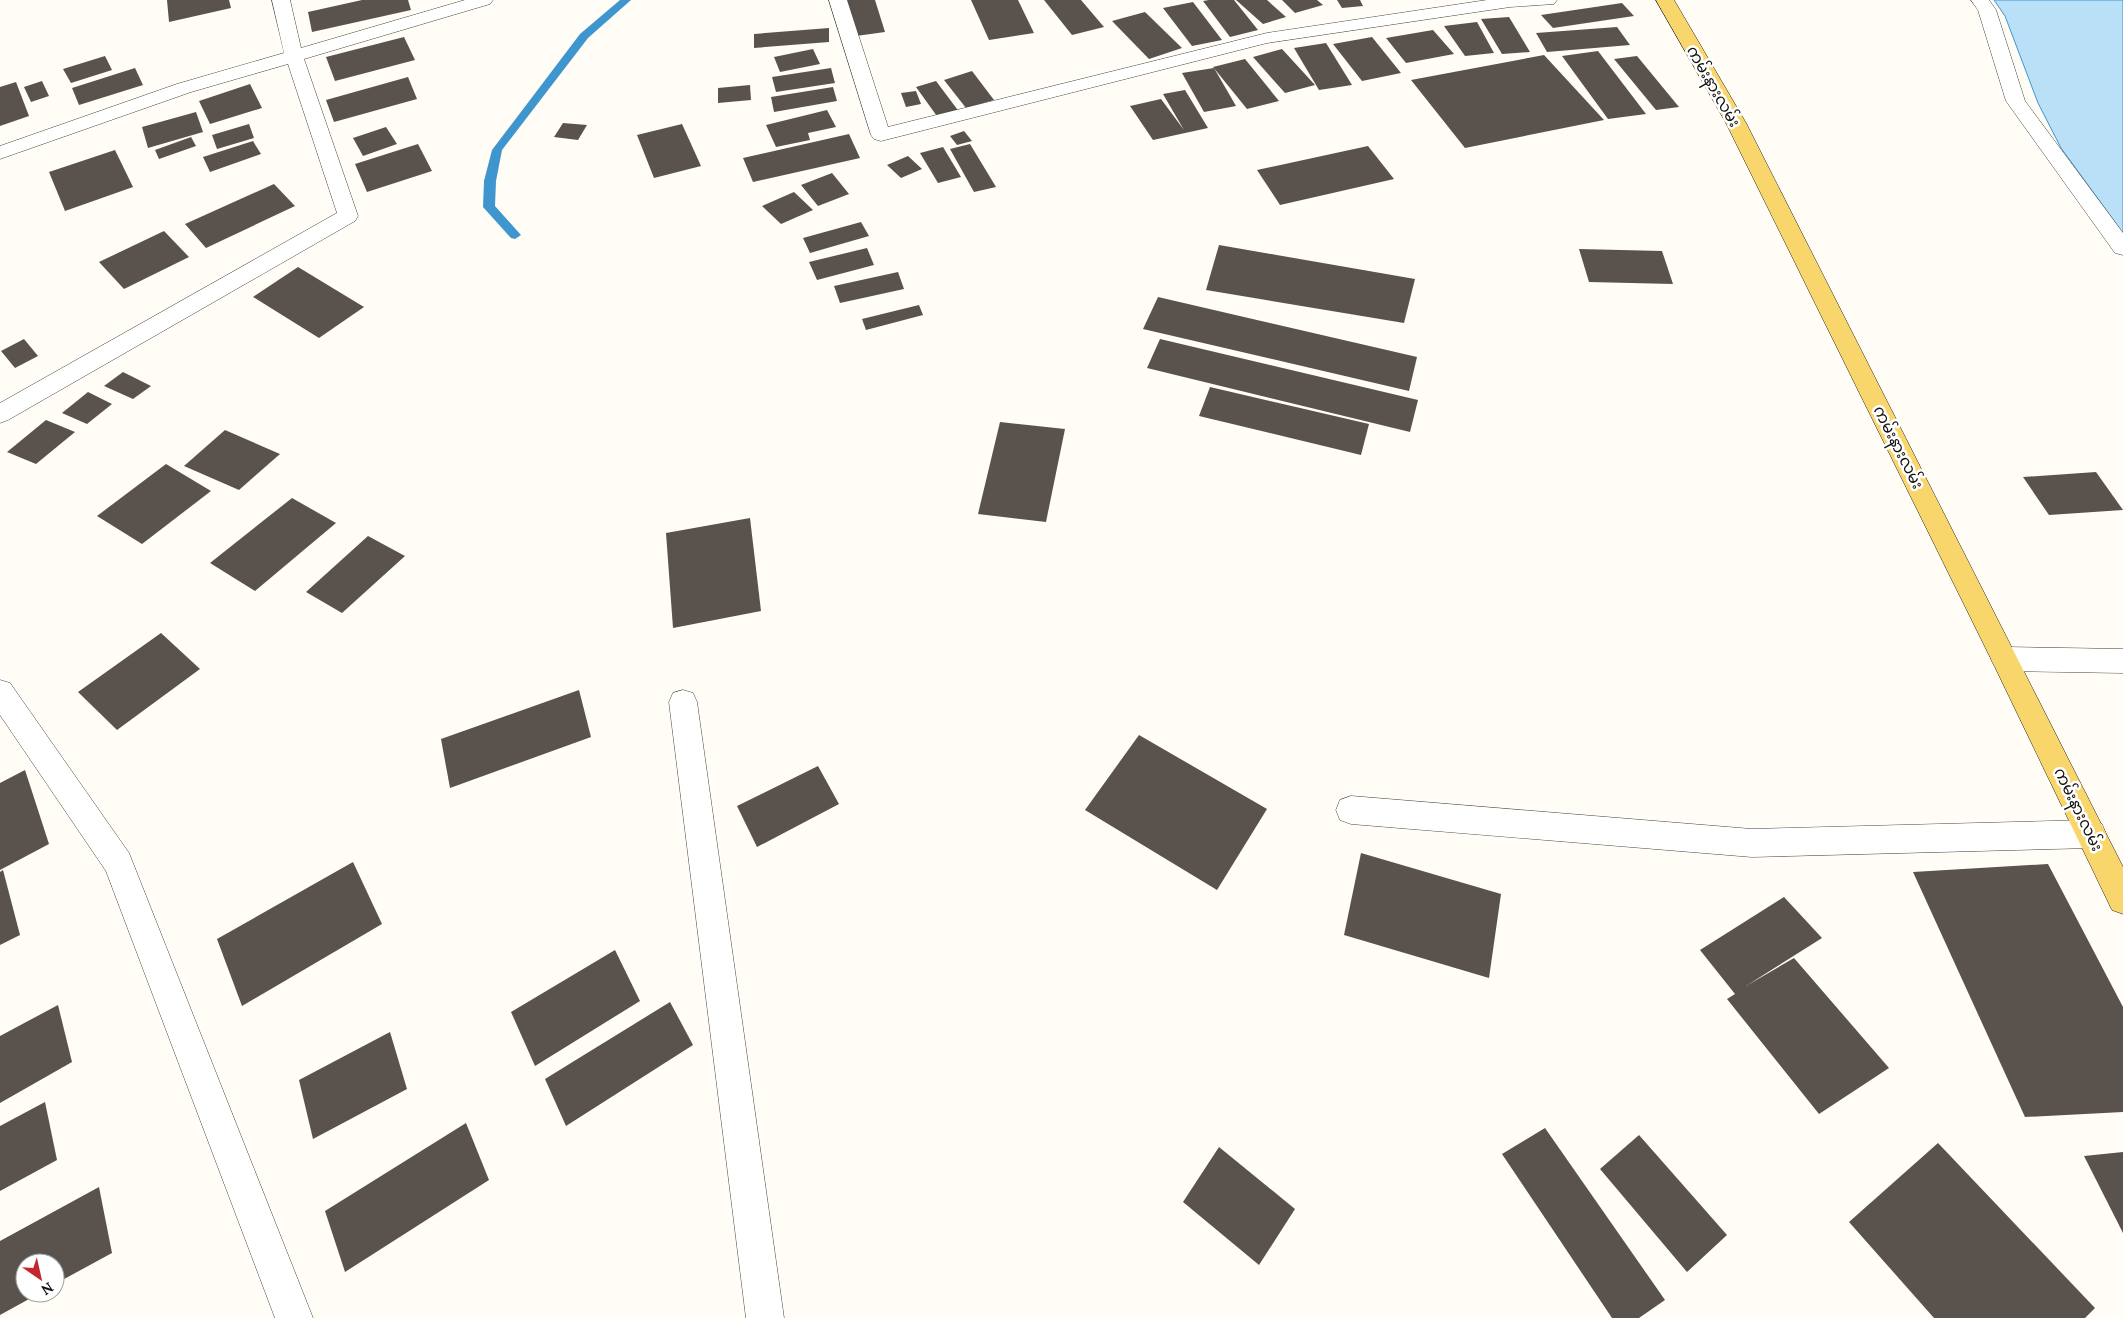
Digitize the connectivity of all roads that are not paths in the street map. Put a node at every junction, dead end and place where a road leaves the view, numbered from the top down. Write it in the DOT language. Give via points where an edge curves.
graph roads {
  1 [pos="281,0"];
  2 [pos="484,0"];
  3 [pos="838,0"];
  4 [pos="1548,0"];
  5 [pos="1665,0"];
  6 [pos="1980,0"];
  7 [pos="294,55"];
  8 [pos="0,153"];
  9 [pos="2123,248"];
  10 [pos="0,414"];
  11 [pos="2005,659"];
  12 [pos="2123,661"];
  13 [pos="0,692"];
  14 [pos="683,702"];
  15 [pos="1351,810"];
  16 [pos="2091,834"];
  17 [pos="2123,899"];
  18 [pos="294,1318"];
  19 [pos="765,1318"];
  1 -- 7 [label="street"];
  2 -- 7 [label="street"];
  3 -- 4 [label="street" via="881,135 1267,38 1510,2"];
  5 -- 11 [label="main road, ကမ်းနားလမ်း" via="1736,123"];
  6 -- 9 [label="street" via="1987,10 2016,101"];
  7 -- 8 [label="street" via="184,88"];
  7 -- 10 [label="street" via="348,216"];
  11 -- 12 [label="street"];
  11 -- 16 [label="main road, ကမ်းနားလမ်း"];
  13 -- 18 [label="street" via="118,863"];
  14 -- 19 [label="street"];
  15 -- 16 [label="street" via="1752,843"];
  16 -- 17 [label="main road, ကမ်းနားလမ်း"];
}
